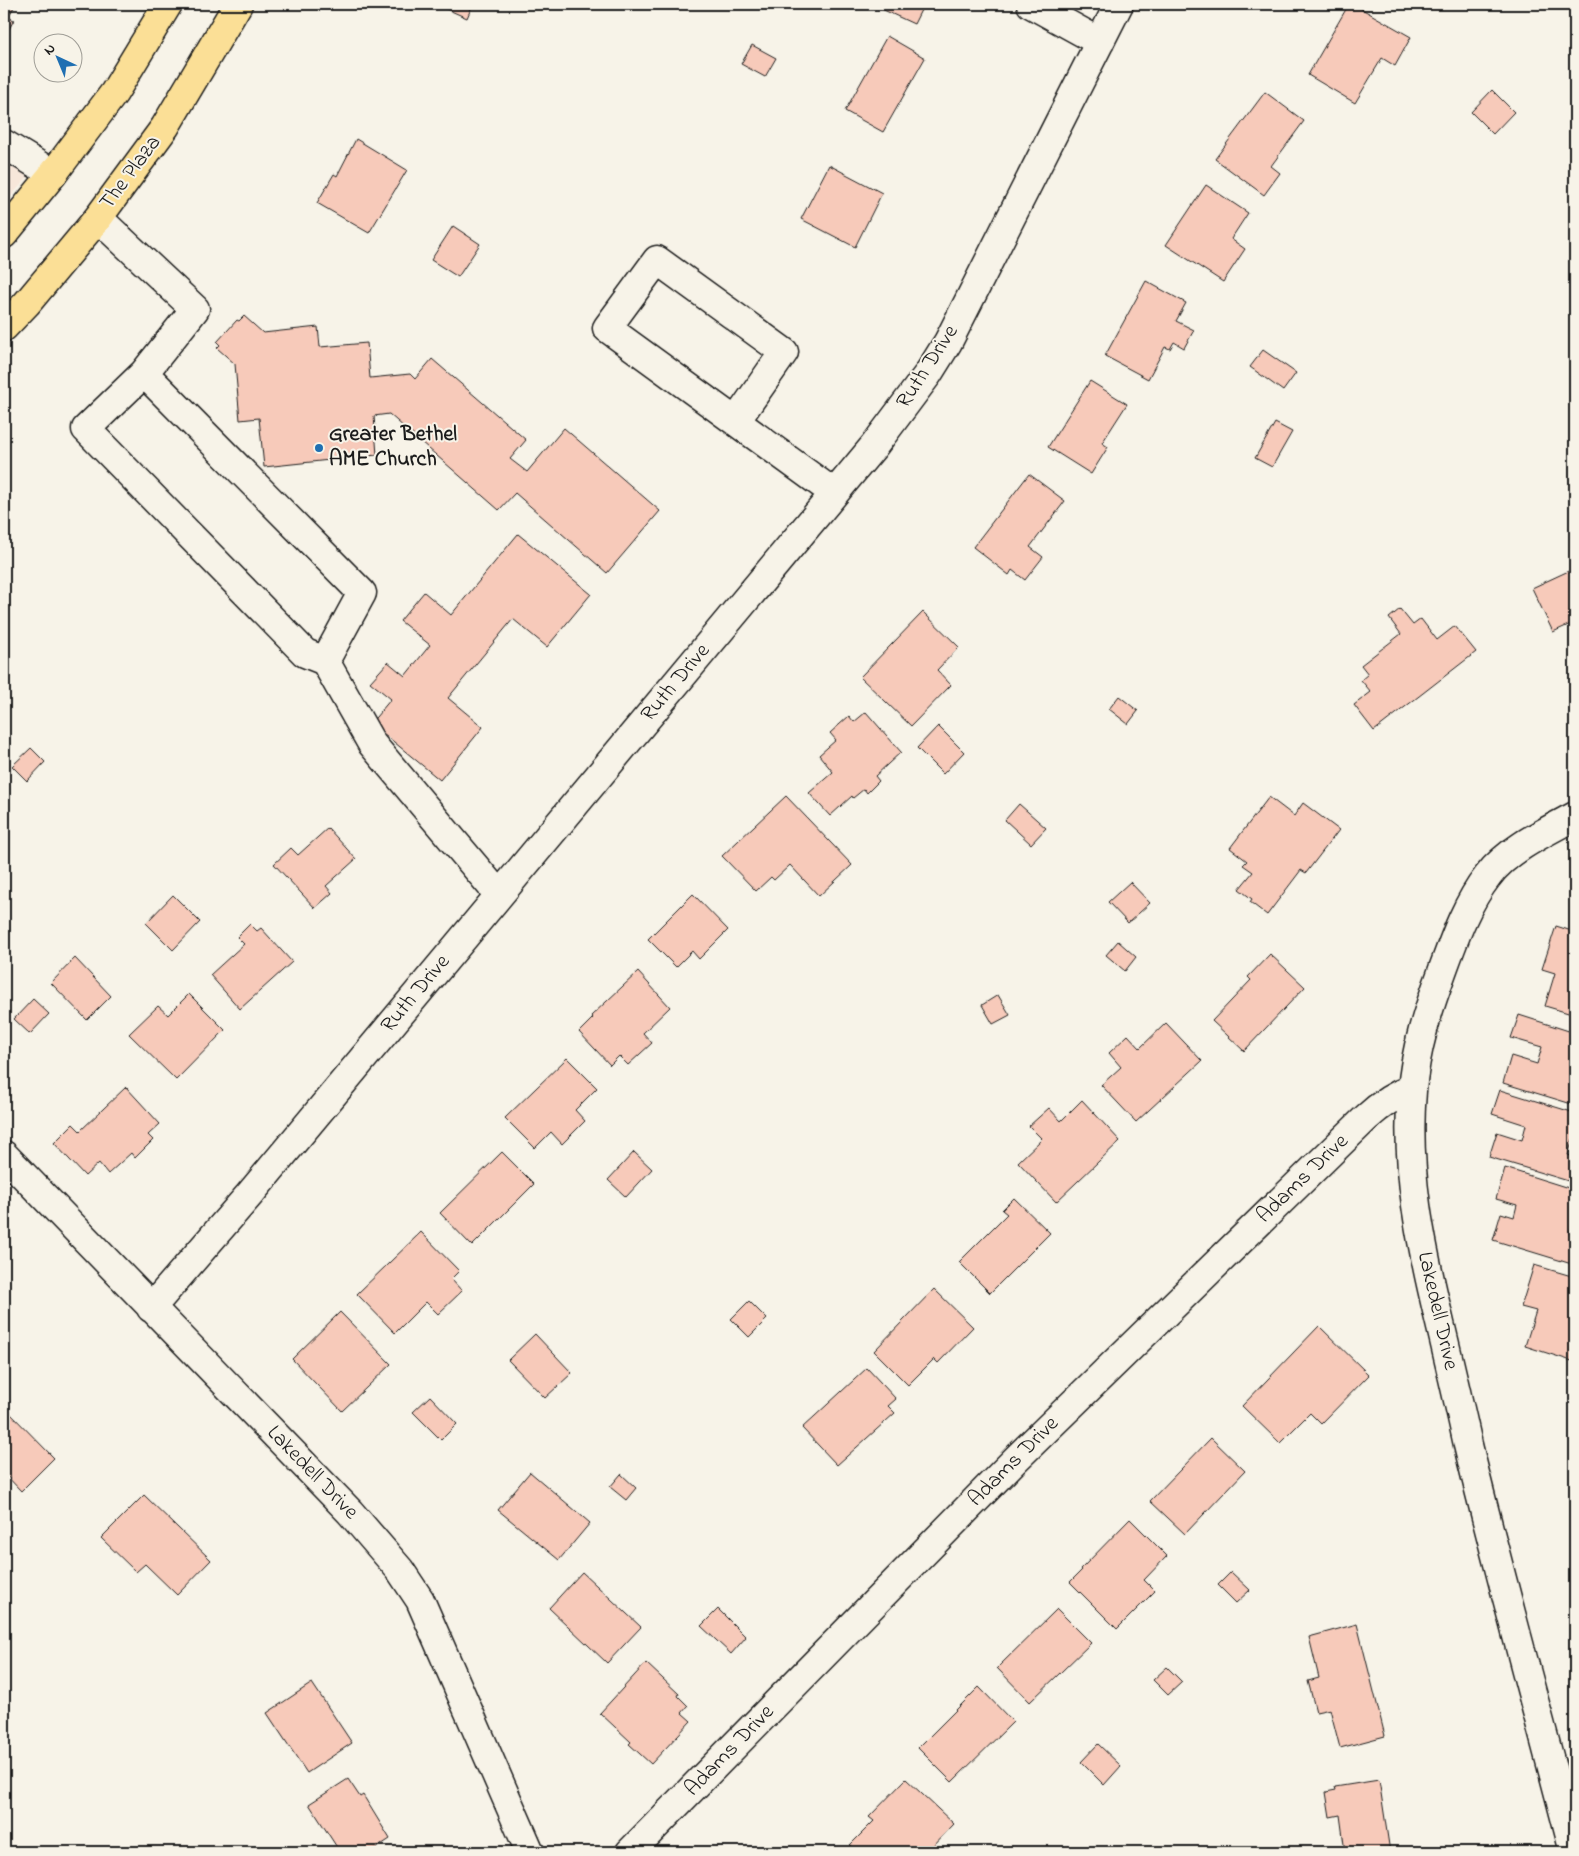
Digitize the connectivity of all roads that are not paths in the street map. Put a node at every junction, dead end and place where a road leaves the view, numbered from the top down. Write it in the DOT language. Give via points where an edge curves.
graph roads {
  1 [pos="167,4"];
  2 [pos="238,4"];
  3 [pos="1031,4"];
  4 [pos="1119,4"];
  5 [pos="1100,42"];
  6 [pos="4,144"];
  7 [pos="53,174"];
  8 [pos="98,218"];
  9 [pos="4,234"];
  10 [pos="4,326"];
  11 [pos="144,373"];
  12 [pos="736,422"];
  13 [pos="834,493"];
  14 [pos="325,661"];
  15 [pos="1575,816"];
  16 [pos="499,894"];
  17 [pos="1412,1089"];
  18 [pos="4,1155"];
  19 [pos="151,1308"];
  20 [pos="530,1852"];
  21 [pos="630,1852"];
  22 [pos="1574,1852"];
  1 -- 7 [label="main road" via="114,93"];
  2 -- 8 [label="main road, The Plaza" via="165,127"];
  3 -- 5 [label="street"];
  4 -- 5 [label="street, Ruth Drive"];
  5 -- 13 [label="street, Ruth Drive" via="948,342 874,446"];
  6 -- 7 [label="street"];
  7 -- 9 [label="main road"];
  8 -- 10 [label="main road, The Plaza"];
  8 -- 11 [label="street" via="195,308"];
  11 -- 14 [label="street" via="362,593"];
  11 -- 14 [label="street" via="86,429 305,654"];
  12 -- 12 [label="street" via="607,328 656,260 784,352"];
  12 -- 13 [label="street"];
  13 -- 16 [label="street, Ruth Drive"];
  14 -- 16 [label="street" via="372,744"];
  15 -- 17 [label="street, Lakedell Drive" via="1518,848 1489,874 1474,897 1457,931 1430,1003"];
  16 -- 19 [label="street, Ruth Drive"];
  17 -- 21 [label="street, Adams Drive" via="1384,1102 1316,1166 1016,1459"];
  17 -- 22 [label="street, Lakedell Drive" via="1413,1183 1423,1250 1493,1547"];
  18 -- 19 [label="street, Lakedell Drive"];
  19 -- 20 [label="street, Lakedell Drive" via="350,1512 400,1570 420,1600"];
}
